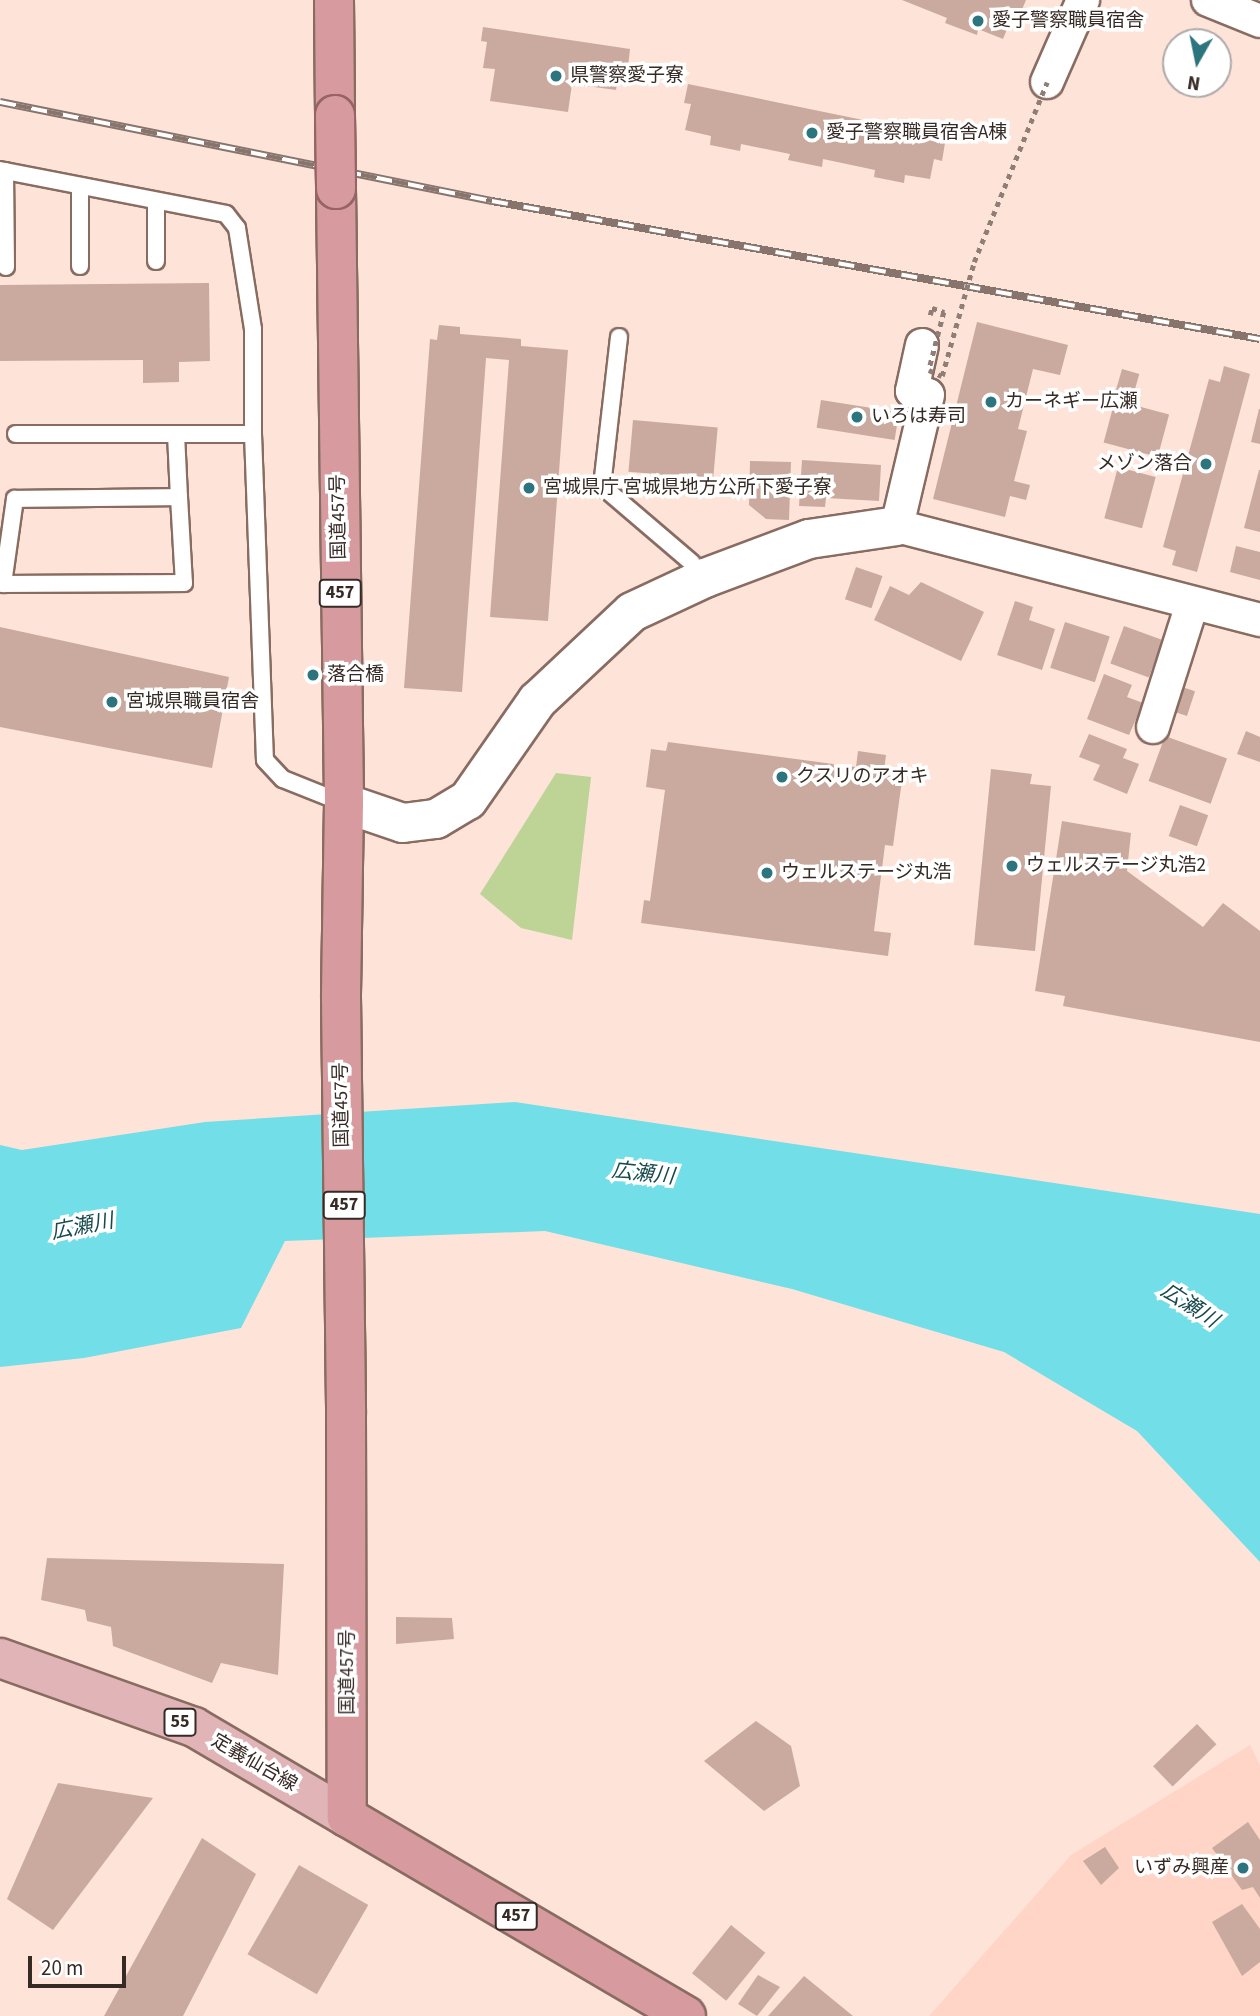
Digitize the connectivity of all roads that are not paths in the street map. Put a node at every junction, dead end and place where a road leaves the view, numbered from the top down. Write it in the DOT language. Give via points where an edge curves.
graph roads {
  1 [pos="334,0"];
  2 [pos="1083,0"];
  3 [pos="1208,0"];
  4 [pos="1260,21"];
  5 [pos="1047,82"];
  6 [pos="2,171"];
  7 [pos="80,186"];
  8 [pos="156,201"];
  9 [pos="156,261"];
  10 [pos="80,266"];
  11 [pos="6,267"];
  12 [pos="619,337"];
  13 [pos="922,345"];
  14 [pos="16,434"];
  15 [pos="176,434"];
  16 [pos="253,434"];
  17 [pos="179,497"];
  18 [pos="897,526"];
  19 [pos="698,570"];
  20 [pos="1192,604"];
  21 [pos="1260,620"];
  22 [pos="1153,727"];
  23 [pos="344,803"];
  24 [pos="0,1658"];
  25 [pos="346,1817"];
  26 [pos="686,2016"];
  1 -- 23 [label="highway, 国道457号 / 457, bridge"];
  2 -- 5 [label="street"];
  3 -- 4 [label="street"];
  6 -- 7 [label="lane"];
  6 -- 11 [label="lane"];
  7 -- 8 [label="lane"];
  7 -- 10 [label="lane"];
  8 -- 9 [label="lane"];
  8 -- 16 [label="lane" via="226,214 237,228 253,329"];
  12 -- 19 [label="lane" via="602,486"];
  13 -- 18 [label="street" via="912,391 928,395"];
  14 -- 15 [label="lane"];
  15 -- 16 [label="lane"];
  15 -- 17 [label="lane"];
  16 -- 23 [label="lane" via="265,760 283,779"];
  17 -- 17 [label="lane" via="184,583 3,583 15,499"];
  18 -- 19 [label="street" via="809,539"];
  18 -- 20 [label="street"];
  19 -- 23 [label="street" via="632,612 537,701 468,800 436,819 403,823"];
  20 -- 21 [label="street"];
  20 -- 22 [label="street"];
  23 -- 25 [label="highway, 国道457号 / 457"];
  24 -- 25 [label="main road, 定義仙台線 / 55" via="194,1727"];
  25 -- 26 [label="highway, 457"];
}
